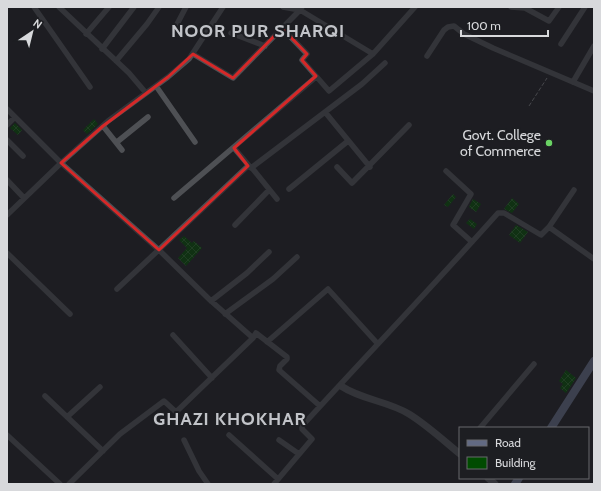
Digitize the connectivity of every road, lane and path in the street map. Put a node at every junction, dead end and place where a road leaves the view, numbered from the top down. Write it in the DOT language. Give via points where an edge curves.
graph roads {
  1 [pos="34,7"];
  2 [pos="59,7"];
  3 [pos="109,7"];
  4 [pos="134,7"];
  5 [pos="158,7"];
  6 [pos="186,7"];
  7 [pos="223,7"];
  8 [pos="282,7"];
  9 [pos="415,7"];
  10 [pos="510,7"];
  11 [pos="559,7"];
  12 [pos="585,7"];
  13 [pos="301,9"];
  14 [pos="175,28"];
  15 [pos="282,28"];
  16 [pos="231,33"];
  17 [pos="86,34"];
  18 [pos="561,44"];
  19 [pos="265,46"];
  20 [pos="594,46"];
  21 [pos="102,49"];
  22 [pos="193,54"];
  23 [pos="373,54"];
  24 [pos="427,56"];
  25 [pos="116,61"];
  26 [pos="385,63"];
  27 [pos="551,72"];
  28 [pos="316,77"];
  29 [pos="573,82"];
  30 [pos="156,86"];
  31 [pos="90,87"];
  32 [pos="594,91"];
  33 [pos="146,93"];
  34 [pos="529,106"];
  35 [pos="7,109"];
  36 [pos="324,112"];
  37 [pos="15,117"];
  38 [pos="148,117"];
  39 [pos="7,125"];
  40 [pos="409,125"];
  41 [pos="103,126"];
  42 [pos="7,140"];
  43 [pos="348,141"];
  44 [pos="117,142"];
  45 [pos="195,142"];
  46 [pos="234,148"];
  47 [pos="122,150"];
  48 [pos="23,156"];
  49 [pos="61,163"];
  50 [pos="250,166"];
  51 [pos="337,167"];
  52 [pos="370,167"];
  53 [pos="446,171"];
  54 [pos="7,180"];
  55 [pos="289,189"];
  56 [pos="269,190"];
  57 [pos="574,190"];
  58 [pos="24,198"];
  59 [pos="174,198"];
  60 [pos="277,199"];
  61 [pos="7,215"];
  62 [pos="236,224"];
  63 [pos="549,227"];
  64 [pos="472,242"];
  65 [pos="159,250"];
  66 [pos="269,252"];
  67 [pos="7,253"];
  68 [pos="297,257"];
  69 [pos="594,260"];
  70 [pos="117,288"];
  71 [pos="210,301"];
  72 [pos="70,314"];
  73 [pos="226,314"];
  74 [pos="173,335"];
  75 [pos="253,338"];
  76 [pos="267,342"];
  77 [pos="377,343"];
  78 [pos="594,361"];
  79 [pos="534,364"];
  80 [pos="212,378"];
  81 [pos="341,386"];
  82 [pos="100,387"];
  83 [pos="45,396"];
  84 [pos="320,406"];
  85 [pos="67,417"];
  86 [pos="481,427"];
  87 [pos="552,427"];
  88 [pos="7,435"];
  89 [pos="229,435"];
  90 [pos="184,440"];
  91 [pos="279,440"];
  92 [pos="103,451"];
  93 [pos="459,452"];
  94 [pos="299,454"];
  95 [pos="276,482"];
  96 [pos="60,484"];
  97 [pos="69,484"];
  98 [pos="208,484"];
  1 -- 31 [label="street"];
  2 -- 17 [label="street"];
  3 -- 17 [label="street"];
  4 -- 21 [label="street"];
  5 -- 25 [label="street"];
  6 -- 14 [label="street"];
  7 -- 22 [label="street"];
  8 -- 13 [label="street"];
  9 -- 23 [label="street"];
  10 -- 11 [label="street" via="525,8 549,21"];
  12 -- 18 [label="street"];
  13 -- 15 [label="street"];
  13 -- 23 [label="street"];
  15 -- 19 [label="street"];
  15 -- 28 [label="street" via="307,54 302,60"];
  16 -- 19 [label="street"];
  17 -- 21 [label="street"];
  19 -- 22 [label="street" via="233,78"];
  20 -- 29 [label="street"];
  21 -- 25 [label="street"];
  22 -- 30 [label="street"];
  23 -- 28 [label="street" via="329,91"];
  24 -- 27 [label="street" via="444,30 454,26 464,34 493,48"];
  25 -- 33 [label="street"];
  26 -- 36 [label="street"];
  27 -- 29 [label="street"];
  27 -- 34 [label="path"];
  28 -- 46 [label="street"];
  29 -- 32 [label="street"];
  30 -- 33 [label="street"];
  30 -- 45 [label="street"];
  33 -- 41 [label="street"];
  35 -- 37 [label="street"];
  36 -- 43 [label="street"];
  36 -- 50 [label="street"];
  37 -- 39 [label="street"];
  37 -- 49 [label="street"];
  38 -- 44 [label="street"];
  40 -- 52 [label="street"];
  41 -- 44 [label="street"];
  41 -- 49 [label="street"];
  42 -- 48 [label="street"];
  43 -- 52 [label="street"];
  43 -- 55 [label="street"];
  44 -- 47 [label="street"];
  46 -- 50 [label="street"];
  46 -- 59 [label="street"];
  49 -- 58 [label="street"];
  49 -- 65 [label="street"];
  50 -- 56 [label="street"];
  50 -- 65 [label="street"];
  51 -- 52 [label="street" via="352,183"];
  53 -- 64 [label="street" via="471,194 453,225"];
  54 -- 58 [label="street"];
  56 -- 60 [label="street"];
  56 -- 62 [label="street"];
  57 -- 63 [label="street"];
  58 -- 61 [label="street"];
  63 -- 64 [label="street" via="539,235 500,212"];
  63 -- 69 [label="street"];
  64 -- 77 [label="street"];
  65 -- 70 [label="street"];
  65 -- 71 [label="street"];
  66 -- 71 [label="street" via="248,273"];
  67 -- 72 [label="street"];
  68 -- 73 [label="street" via="273,279"];
  71 -- 73 [label="street"];
  73 -- 75 [label="street"];
  74 -- 80 [label="street"];
  75 -- 76 [label="street" via="256,333"];
  75 -- 80 [label="street"];
  76 -- 77 [label="street" via="328,289"];
  76 -- 84 [label="street" via="287,358 279,370"];
  77 -- 81 [label="street"];
  78 -- 87 [label="main road"];
  79 -- 86 [label="street"];
  80 -- 92 [label="street" via="176,412 164,401 120,434"];
  81 -- 84 [label="street"];
  81 -- 93 [label="street" via="350,392 409,414"];
  82 -- 85 [label="street"];
  83 -- 85 [label="street"];
  84 -- 94 [label="street" via="302,426 312,439"];
  85 -- 92 [label="street"];
  88 -- 96 [label="street"];
  89 -- 95 [label="street"];
  90 -- 98 [label="street"];
  91 -- 94 [label="street"];
  92 -- 97 [label="street"];
  94 -- 95 [label="street"];
}
